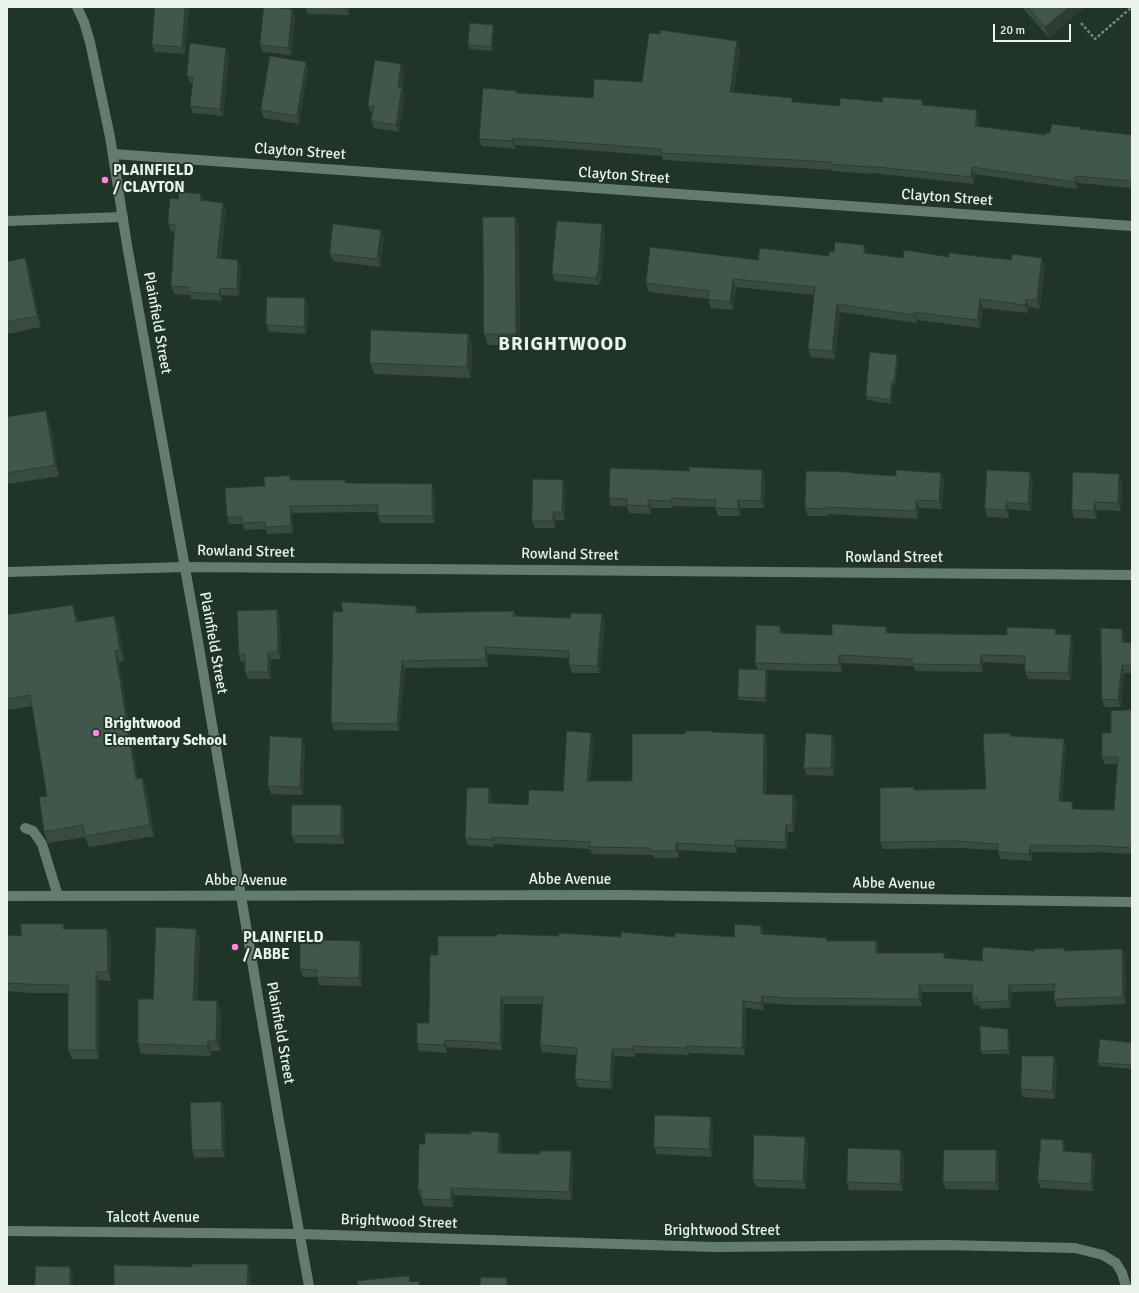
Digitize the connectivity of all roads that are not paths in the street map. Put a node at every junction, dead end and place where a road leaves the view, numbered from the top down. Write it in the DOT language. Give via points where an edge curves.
graph roads {
  1 [pos="77,7"];
  2 [pos="113,154"];
  3 [pos="123,217"];
  4 [pos="7,221"];
  5 [pos="1132,226"];
  6 [pos="185,566"];
  7 [pos="7,572"];
  8 [pos="1132,575"];
  9 [pos="25,828"];
  10 [pos="7,896"];
  11 [pos="58,896"];
  12 [pos="241,896"];
  13 [pos="1132,902"];
  14 [pos="7,1232"];
  15 [pos="300,1234"];
  16 [pos="309,1286"];
  17 [pos="1126,1286"];
  1 -- 2 [label="street, Plainfield Street" via="90,42"];
  2 -- 3 [label="street, Plainfield Street"];
  2 -- 5 [label="street, Clayton Street"];
  3 -- 4 [label="street"];
  3 -- 6 [label="street, Plainfield Street"];
  6 -- 7 [label="street, Rowland Street"];
  6 -- 8 [label="street, Rowland Street"];
  6 -- 12 [label="street, Plainfield Street"];
  9 -- 11 [label="street" via="33,831 42,844"];
  10 -- 11 [label="street, Abbe Avenue"];
  11 -- 12 [label="street, Abbe Avenue"];
  12 -- 13 [label="street, Abbe Avenue" via="624,895"];
  12 -- 15 [label="street, Plainfield Street"];
  14 -- 15 [label="street, Talcott Avenue"];
  15 -- 16 [label="street, Plainfield Street"];
  15 -- 17 [label="street, Brightwood Street" via="714,1247 945,1245 1075,1248 1102,1255 1116,1263"];
}
